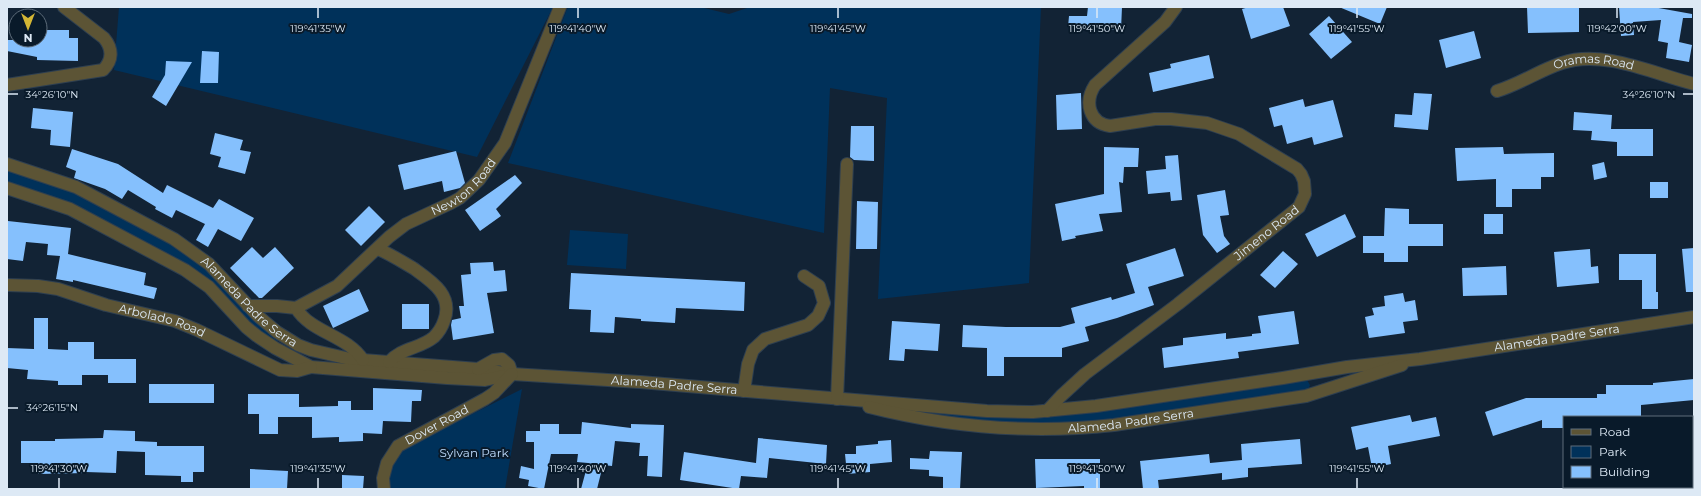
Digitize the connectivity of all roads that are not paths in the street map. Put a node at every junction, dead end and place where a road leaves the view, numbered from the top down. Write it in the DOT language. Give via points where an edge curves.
graph roads {
  1 [pos="64,7"];
  2 [pos="560,7"];
  3 [pos="1176,7"];
  4 [pos="1694,84"];
  5 [pos="7,85"];
  6 [pos="1497,91"];
  7 [pos="7,164"];
  8 [pos="847,164"];
  9 [pos="7,188"];
  10 [pos="378,249"];
  11 [pos="804,276"];
  12 [pos="7,285"];
  13 [pos="248,306"];
  14 [pos="296,308"];
  15 [pos="1694,317"];
  16 [pos="1420,359"];
  17 [pos="363,360"];
  18 [pos="389,362"];
  19 [pos="311,367"];
  20 [pos="512,374"];
  21 [pos="744,391"];
  22 [pos="837,399"];
  23 [pos="1048,411"];
  24 [pos="384,489"];
  1 -- 5 [label="street" via="108,43 111,50 108,65 103,70"];
  2 -- 10 [label="street, Newton Road" via="505,143 496,158 479,180 460,198 406,224"];
  3 -- 23 [label="street, Jimeno Road" via="1166,22 1095,85 1088,100 1092,115 1097,121 1110,126 1171,119 1207,123 1239,134 1296,169 1304,181 1305,194 1299,207 1178,304 1085,374"];
  4 -- 6 [label="street, Oramas Road" via="1595,58 1563,62"];
  7 -- 13 [label="street, Alameda Padre Serra" via="76,187 174,239 209,264"];
  8 -- 22 [label="street"];
  9 -- 19 [label="street, Alameda Padre Serra" via="70,209 189,272 216,294 257,336"];
  10 -- 14 [label="street, Newton Road" via="337,286"];
  10 -- 18 [label="street" via="391,254 428,279 441,292 446,306 445,318 437,334 397,354"];
  11 -- 21 [label="street" via="819,286 824,303 818,316 808,325 765,339 753,350"];
  12 -- 19 [label="street, Arbolado Road" via="58,289 106,305 175,321 280,370"];
  13 -- 14 [label="street"];
  13 -- 17 [label="street, Alameda Padre Serra" via="272,329 298,345 333,356"];
  14 -- 17 [label="street" via="306,320 356,350"];
  15 -- 16 [label="street, Alameda Padre Serra"];
  16 -- 22 [label="street, Alameda Padre Serra" via="1306,396 1114,425 1077,428 1018,428 955,422 916,417"];
  16 -- 23 [label="street, Alameda Padre Serra" via="1347,367 1140,400"];
  17 -- 18 [label="street, Alameda Padre Serra"];
  18 -- 20 [label="street, Alameda Padre Serra"];
  19 -- 20 [label="street, Alameda Padre Serra" via="484,380"];
  20 -- 21 [label="street, Alameda Padre Serra"];
  20 -- 24 [label="street, Dover Road" via="485,399 398,446 387,464 383,478"];
  21 -- 22 [label="street, Alameda Padre Serra"];
  22 -- 23 [label="street, Alameda Padre Serra" via="1004,412"];
}
